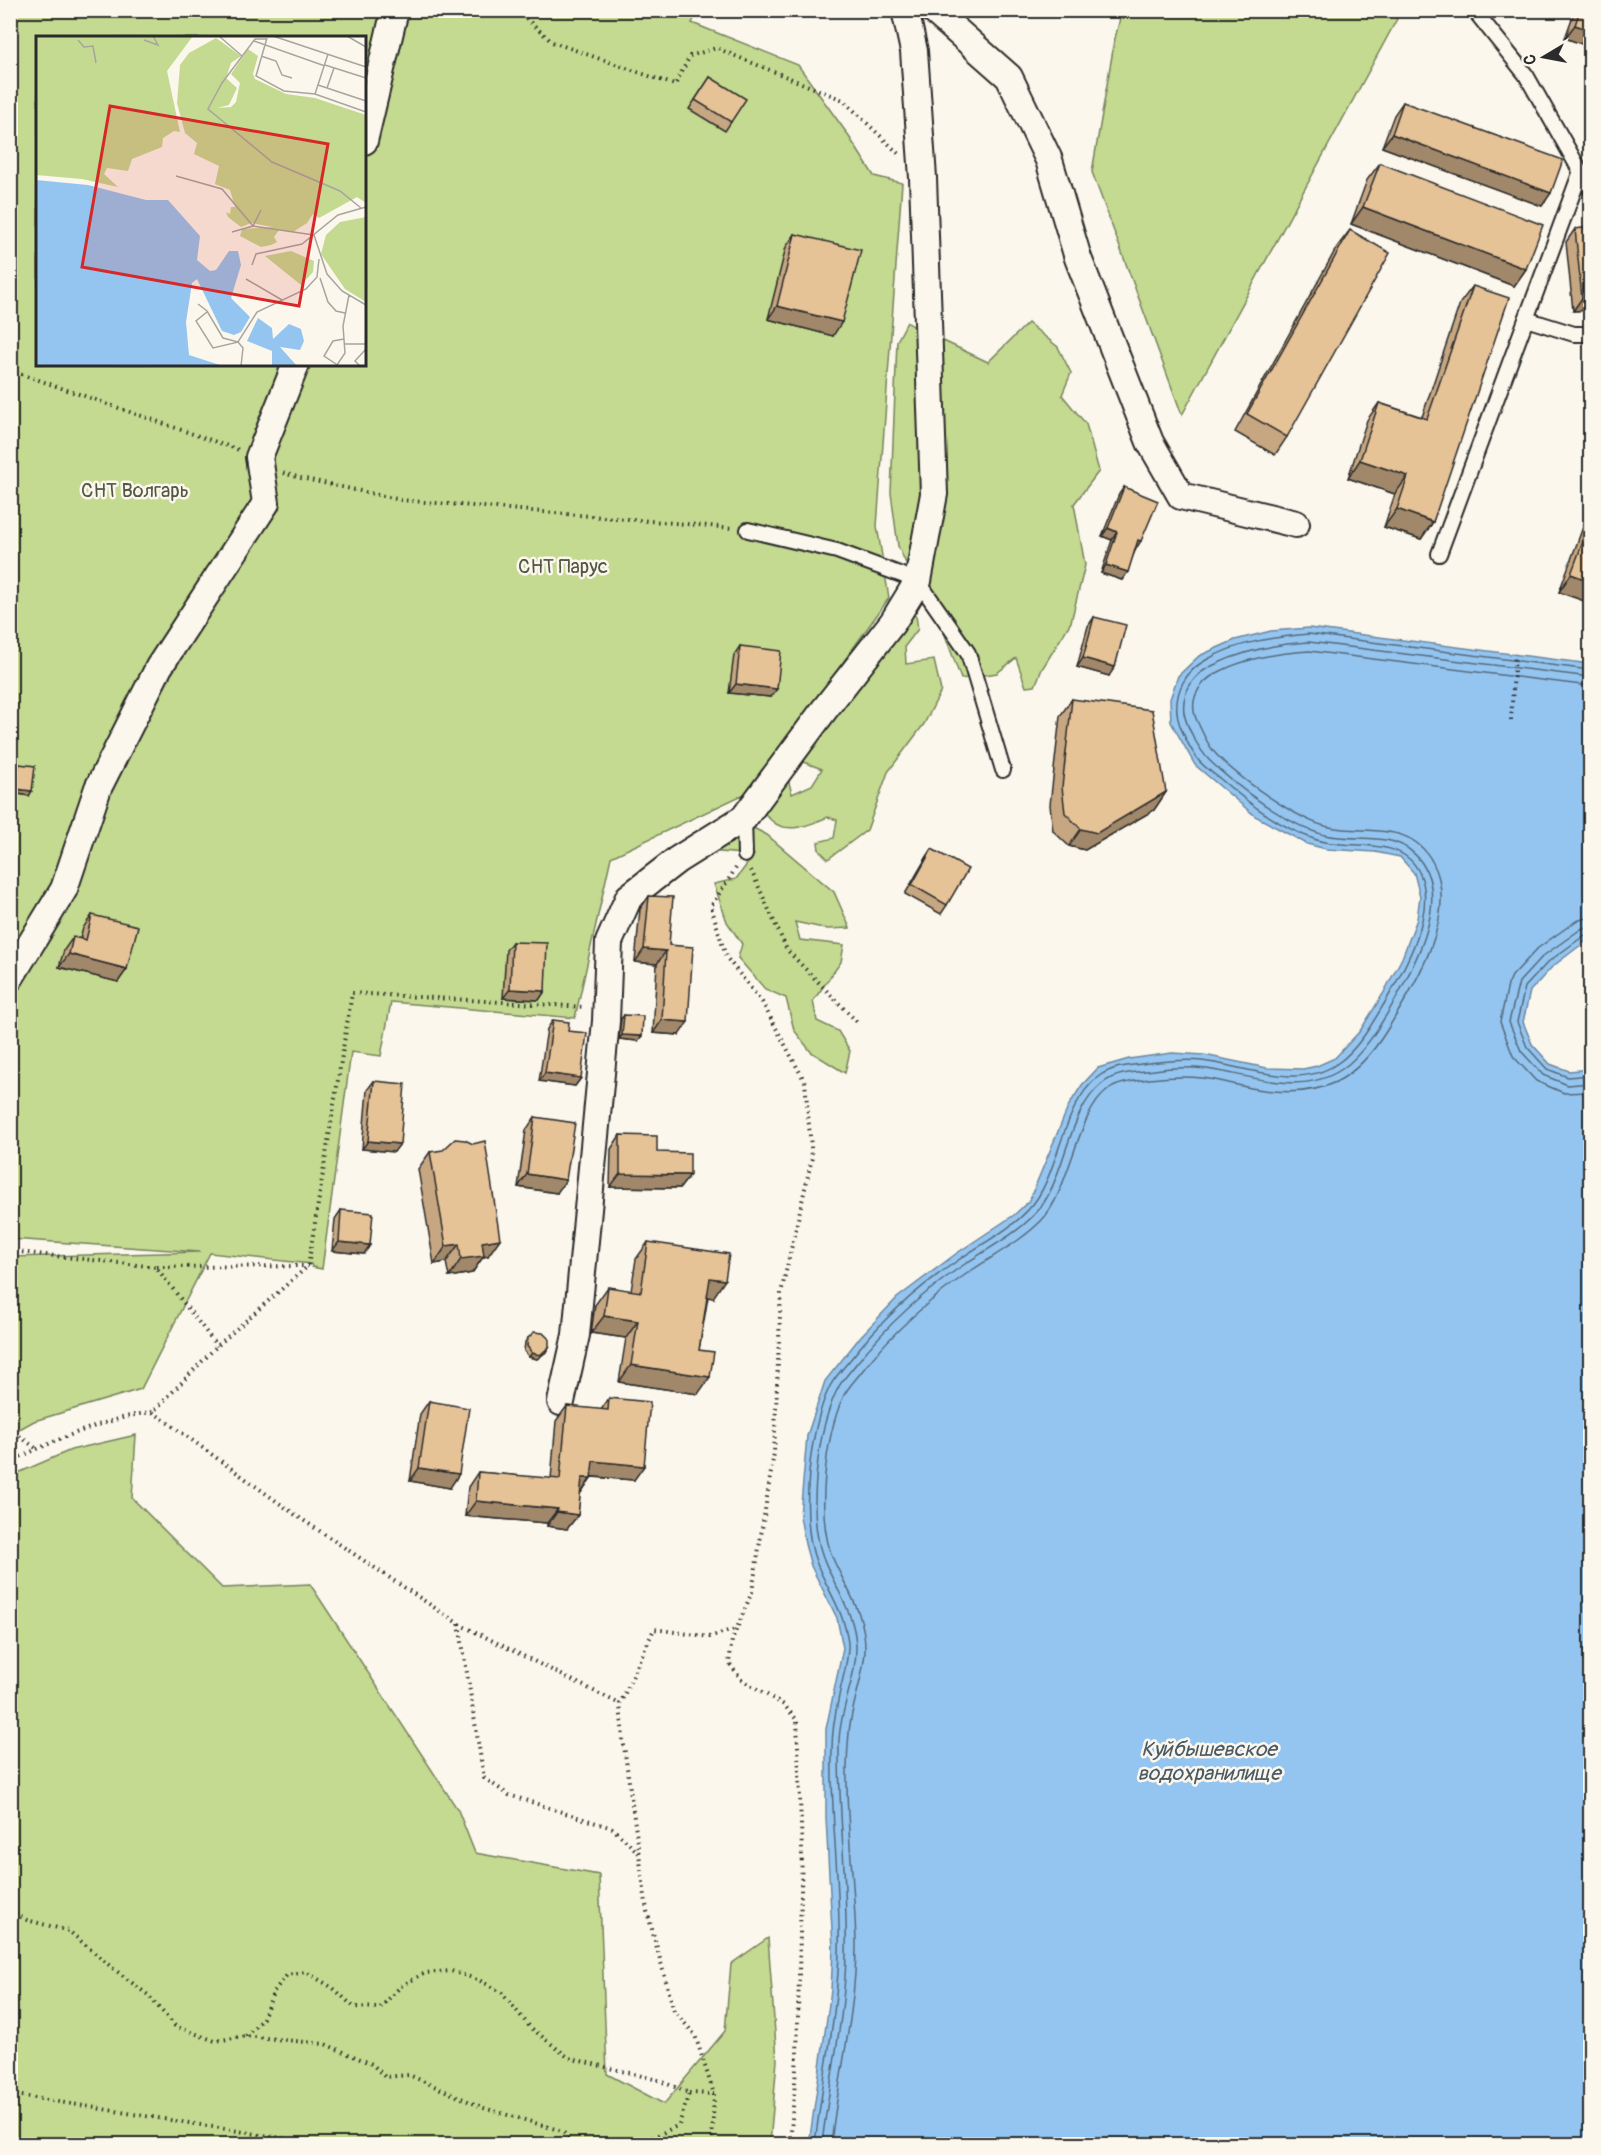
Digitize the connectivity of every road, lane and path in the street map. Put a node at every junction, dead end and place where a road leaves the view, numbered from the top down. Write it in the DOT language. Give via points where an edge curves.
graph roads {
  1 [pos="396,10"];
  2 [pos="517,10"];
  3 [pos="905,10"];
  4 [pos="933,10"];
  5 [pos="1474,10"];
  6 [pos="366,133"];
  7 [pos="1581,171"];
  8 [pos="923,178"];
  9 [pos="1590,188"];
  10 [pos="1526,319"];
  11 [pos="1590,334"];
  12 [pos="295,366"];
  13 [pos="10,370"];
  14 [pos="259,457"];
  15 [pos="1296,524"];
  16 [pos="748,530"];
  17 [pos="1439,554"];
  18 [pos="918,581"];
  19 [pos="1515,654"];
  20 [pos="1511,720"];
  21 [pos="1003,770"];
  22 [pos="744,818"];
  23 [pos="745,855"];
  24 [pos="10,978"];
  25 [pos="606,1008"];
  26 [pos="858,1023"];
  27 [pos="10,1251"];
  28 [pos="308,1266"];
  29 [pos="156,1267"];
  30 [pos="218,1346"];
  31 [pos="561,1402"];
  32 [pos="153,1413"];
  33 [pos="10,1429"];
  34 [pos="37,1449"];
  35 [pos="10,1462"];
  36 [pos="459,1624"];
  37 [pos="738,1628"];
  38 [pos="620,1704"];
  39 [pos="641,1855"];
  40 [pos="10,1911"];
  41 [pos="246,2036"];
  42 [pos="689,2093"];
  43 [pos="10,2094"];
  44 [pos="714,2094"];
  45 [pos="318,2145"];
  46 [pos="575,2145"];
  47 [pos="639,2145"];
  48 [pos="712,2145"];
  49 [pos="790,2145"];
  1 -- 6 [label="street"];
  2 -- 8 [label="path" via="552,42 675,85 690,56 716,48 843,100"];
  3 -- 8 [label="street" via="914,51"];
  4 -- 15 [label="street" via="1009,77 1049,160 1078,258 1150,442 1180,496"];
  5 -- 7 [label="lane" via="1526,75"];
  7 -- 9 [label="lane"];
  7 -- 10 [label="lane"];
  8 -- 18 [label="street" via="934,494"];
  10 -- 11 [label="lane" via="1574,334"];
  10 -- 17 [label="lane"];
  12 -- 14 [label="street"];
  13 -- 14 [label="path"];
  14 -- 16 [label="path" via="301,478 401,500"];
  14 -- 24 [label="street" via="266,503 159,667 98,788 64,889"];
  16 -- 18 [label="lane" via="837,551"];
  18 -- 21 [label="lane" via="968,653"];
  18 -- 22 [label="street" via="893,622"];
  19 -- 20 [label="path"];
  22 -- 23 [label="lane"];
  22 -- 25 [label="street" via="677,860 629,897 609,942"];
  23 -- 26 [label="path" via="787,950"];
  23 -- 37 [label="path" via="711,906 726,957 762,1002 805,1082 812,1158 781,1293 774,1454 752,1592"];
  25 -- 28 [label="path" via="352,993"];
  25 -- 31 [label="street" via="576,1335"];
  27 -- 29 [label="path"];
  28 -- 29 [label="path"];
  28 -- 30 [label="path"];
  29 -- 30 [label="path"];
  30 -- 32 [label="path"];
  32 -- 34 [label="path" via="130,1415"];
  32 -- 36 [label="path" via="297,1516"];
  33 -- 34 [label="path"];
  34 -- 35 [label="path"];
  36 -- 38 [label="path"];
  36 -- 39 [label="path" via="484,1778 509,1795 612,1828"];
  37 -- 38 [label="path" via="710,1637 654,1629"];
  37 -- 49 [label="path" via="729,1663 742,1680 784,1705 797,1720 802,1851 797,2056"];
  38 -- 39 [label="path"];
  39 -- 44 [label="path" via="648,1911 674,2011 695,2035"];
  40 -- 41 [label="path" via="27,1920 69,1931 148,1995 175,2026 215,2041"];
  41 -- 42 [label="path" via="263,2018 274,1991 287,1975 306,1972 354,2007 380,2008 401,1986 425,1973 451,1971 480,1980 502,1993 530,2027 569,2058 658,2080"];
  41 -- 46 [label="path" via="325,2044 372,2064 385,2077 408,2075 484,2108 562,2131"];
  42 -- 44 [label="path"];
  42 -- 47 [label="path" via="679,2125"];
  43 -- 45 [label="path"];
  44 -- 48 [label="path"];
}
